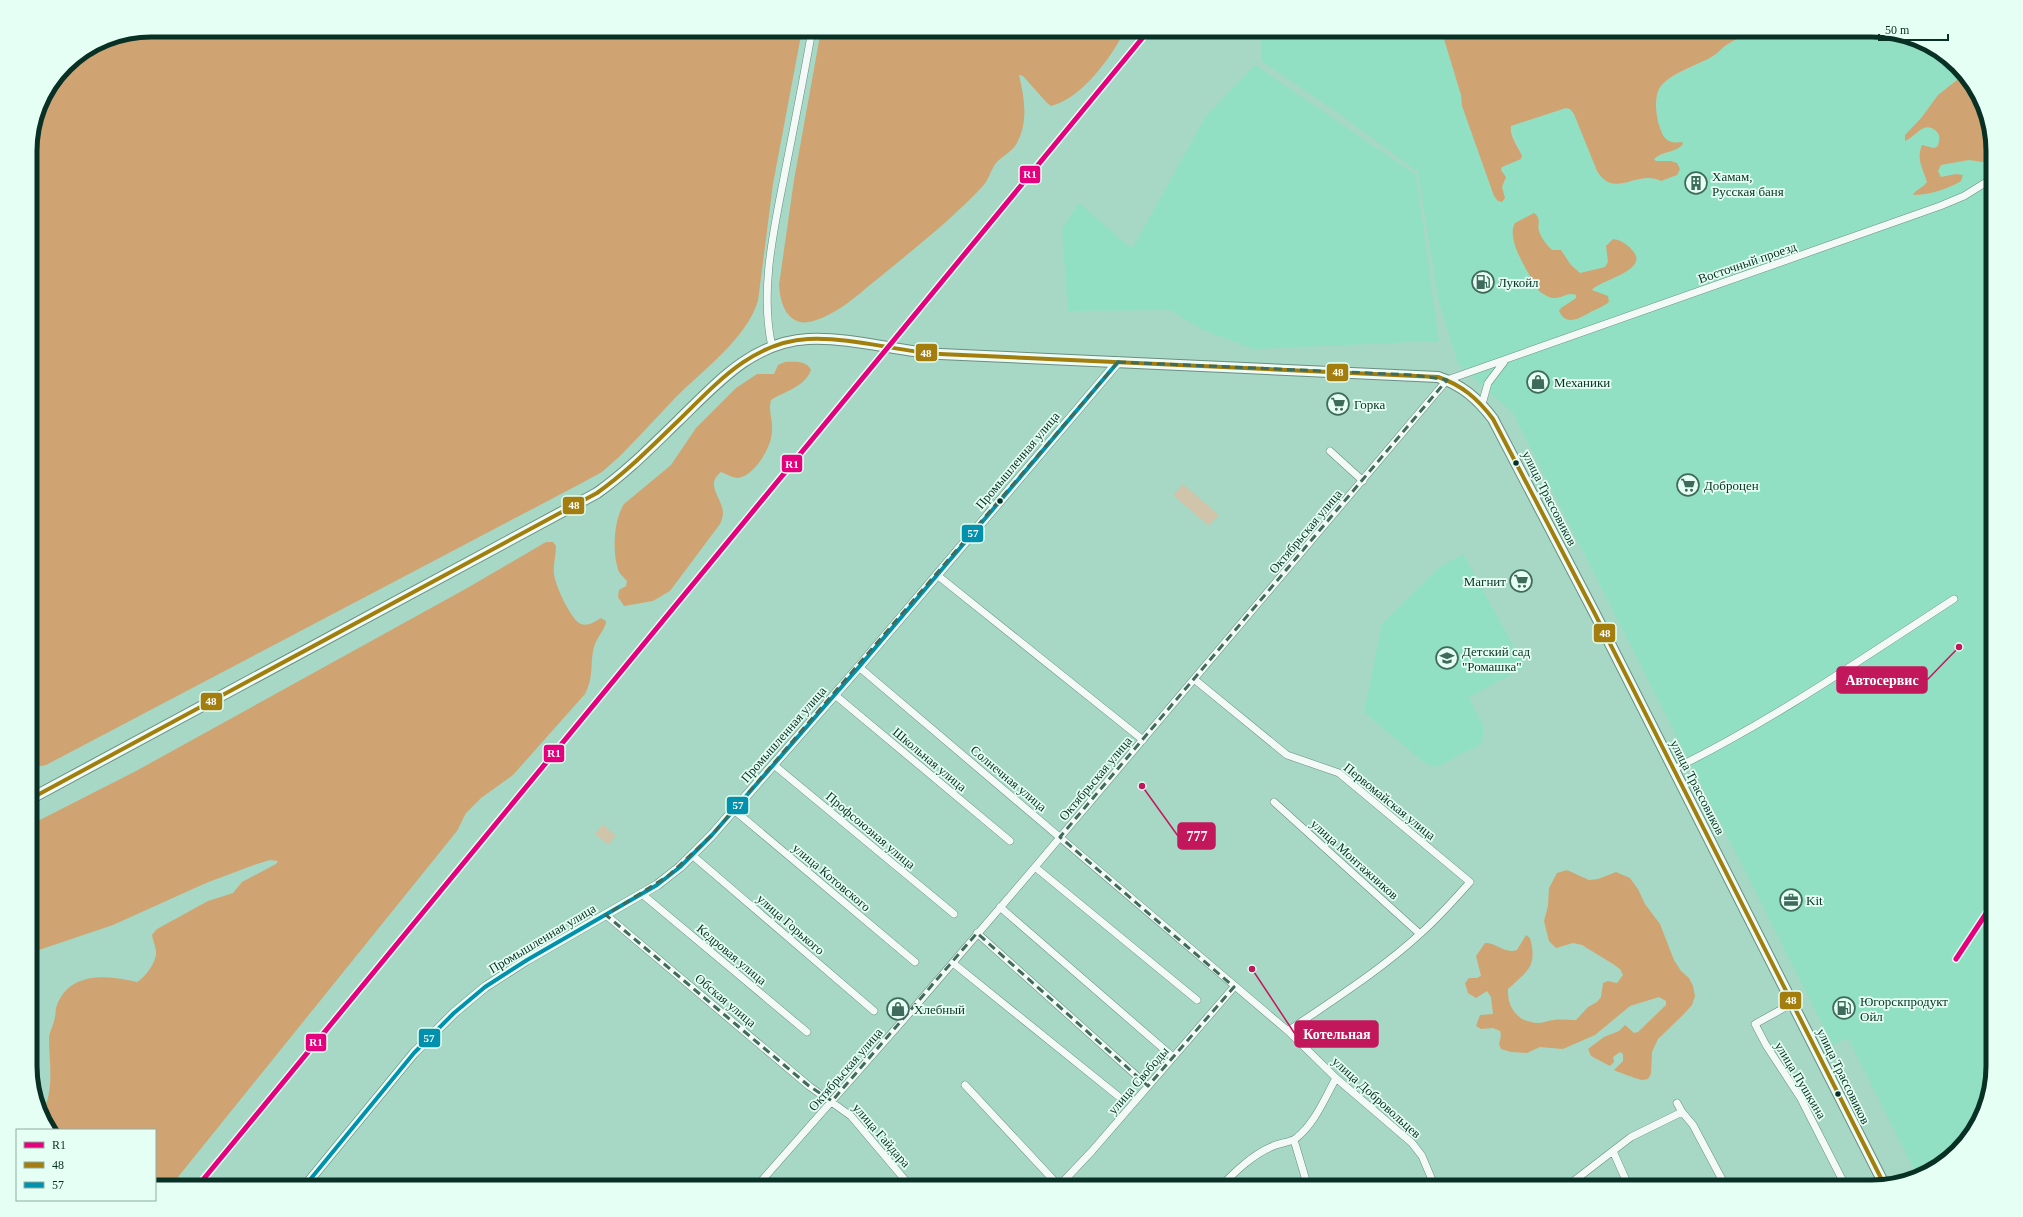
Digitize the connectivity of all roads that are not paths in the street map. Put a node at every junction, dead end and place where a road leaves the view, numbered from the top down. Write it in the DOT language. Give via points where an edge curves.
graph roads {
  1 [pos="811,37"];
  2 [pos="1986,182"];
  3 [pos="772,347"];
  4 [pos="1506,361"];
  5 [pos="1118,362"];
  6 [pos="1447,380"];
  7 [pos="1482,404"];
  8 [pos="1330,451"];
  9 [pos="1363,480"];
  10 [pos="937,575"];
  11 [pos="1954,599"];
  12 [pos="859,667"];
  13 [pos="1194,679"];
  14 [pos="835,695"];
  15 [pos="1143,740"];
  16 [pos="774,765"];
  17 [pos="1674,769"];
  18 [pos="37,795"];
  19 [pos="1274,802"];
  20 [pos="734,810"];
  21 [pos="1060,837"];
  22 [pos="1010,841"];
  23 [pos="692,855"];
  24 [pos="1035,867"];
  25 [pos="642,894"];
  26 [pos="1000,907"];
  27 [pos="954,914"];
  28 [pos="606,915"];
  29 [pos="978,933"];
  30 [pos="1420,934"];
  31 [pos="915,962"];
  32 [pos="953,963"];
  33 [pos="1234,987"];
  34 [pos="1197,1000"];
  35 [pos="1793,1003"];
  36 [pos="874,1011"];
  37 [pos="1288,1031"];
  38 [pos="807,1032"];
  39 [pos="1173,1057"];
  40 [pos="1336,1078"];
  41 [pos="965,1085"];
  42 [pos="1148,1086"];
  43 [pos="1118,1096"];
  44 [pos="832,1101"];
  45 [pos="1677,1103"];
  46 [pos="1682,1112"];
  47 [pos="1294,1140"];
  48 [pos="1613,1151"];
  49 [pos="1882,1179"];
  50 [pos="310,1180"];
  51 [pos="763,1180"];
  52 [pos="905,1180"];
  53 [pos="1053,1180"];
  54 [pos="1066,1180"];
  55 [pos="1228,1180"];
  56 [pos="1306,1180"];
  57 [pos="1432,1180"];
  58 [pos="1580,1180"];
  59 [pos="1626,1180"];
  60 [pos="1722,1180"];
  61 [pos="1842,1180"];
  1 -- 3 [label="street" via="770,258 768,314"];
  2 -- 4 [label="street, Восточный проезд" via="1964,196 1940,206"];
  3 -- 5 [label="main road, улица Трассовиков" via="801,340 841,340 924,353"];
  3 -- 18 [label="main road, улица Трассовиков" via="754,354 730,372 633,464 597,493"];
  4 -- 6 [label="street, Восточный проезд"];
  4 -- 7 [label="street" via="1488,383"];
  5 -- 6 [label="main road, улица Трассовиков" via="1414,374"];
  5 -- 10 [label="street, Промышленная улица"];
  6 -- 7 [label="main road, улица Трассовиков" via="1463,388"];
  6 -- 9 [label="street, Октябрьская улица"];
  7 -- 17 [label="main road, улица Трассовиков" via="1511,452"];
  8 -- 9 [label="street"];
  9 -- 13 [label="street, Октябрьская улица"];
  10 -- 12 [label="street, Промышленная улица"];
  10 -- 15 [label="street"];
  11 -- 17 [label="street" via="1825,683 1716,748"];
  12 -- 14 [label="street, Промышленная улица"];
  12 -- 21 [label="street, Солнечная улица"];
  13 -- 15 [label="street, Октябрьская улица"];
  13 -- 30 [label="street, Первомайская улица" via="1287,755 1339,773 1470,882 1443,913"];
  14 -- 16 [label="street, Промышленная улица"];
  14 -- 22 [label="street, Школьная улица"];
  15 -- 21 [label="street, Октябрьская улица"];
  16 -- 20 [label="street, Промышленная улица"];
  16 -- 27 [label="street, Профсоюзная улица"];
  17 -- 35 [label="main road, улица Трассовиков"];
  19 -- 30 [label="street, улица Монтажников"];
  20 -- 23 [label="street, Промышленная улица"];
  20 -- 31 [label="street, улица Котовского"];
  21 -- 24 [label="street, Октябрьская улица"];
  21 -- 33 [label="street, Солнечная улица"];
  23 -- 25 [label="street, Промышленная улица"];
  23 -- 36 [label="street, улица Горького"];
  24 -- 26 [label="street, Октябрьская улица"];
  24 -- 34 [label="street"];
  25 -- 28 [label="street, Промышленная улица"];
  25 -- 38 [label="street, Кедровая улица"];
  26 -- 29 [label="street, Октябрьская улица"];
  26 -- 39 [label="street"];
  28 -- 44 [label="street, Обская улица" via="809,1086"];
  28 -- 50 [label="street, Промышленная улица" via="485,987 454,1013 414,1053"];
  29 -- 32 [label="street, Октябрьская улица"];
  29 -- 42 [label="street"];
  30 -- 37 [label="street" via="1387,961"];
  32 -- 43 [label="street"];
  32 -- 44 [label="street, Октябрьская улица"];
  33 -- 37 [label="street, улица Добровольцев"];
  33 -- 39 [label="street, улица Свободы"];
  35 -- 49 [label="main road, улица Трассовиков"];
  35 -- 61 [label="street, улица Пушкина" via="1755,1024 1800,1097"];
  37 -- 40 [label="street, улица Добровольцев"];
  39 -- 42 [label="street, улица Свободы"];
  40 -- 47 [label="street" via="1316,1114"];
  40 -- 57 [label="street, улица Добровольцев" via="1412,1143 1422,1156"];
  41 -- 53 [label="street"];
  42 -- 54 [label="street, улица Свободы"];
  44 -- 51 [label="street, Октябрьская улица"];
  44 -- 52 [label="street, улица Гайдара" via="863,1129"];
  45 -- 46 [label="street"];
  46 -- 48 [label="street" via="1631,1137"];
  46 -- 60 [label="street" via="1693,1125"];
  47 -- 55 [label="street" via="1272,1146 1260,1153"];
  47 -- 56 [label="street"];
  48 -- 58 [label="street"];
  48 -- 59 [label="street"];
}
